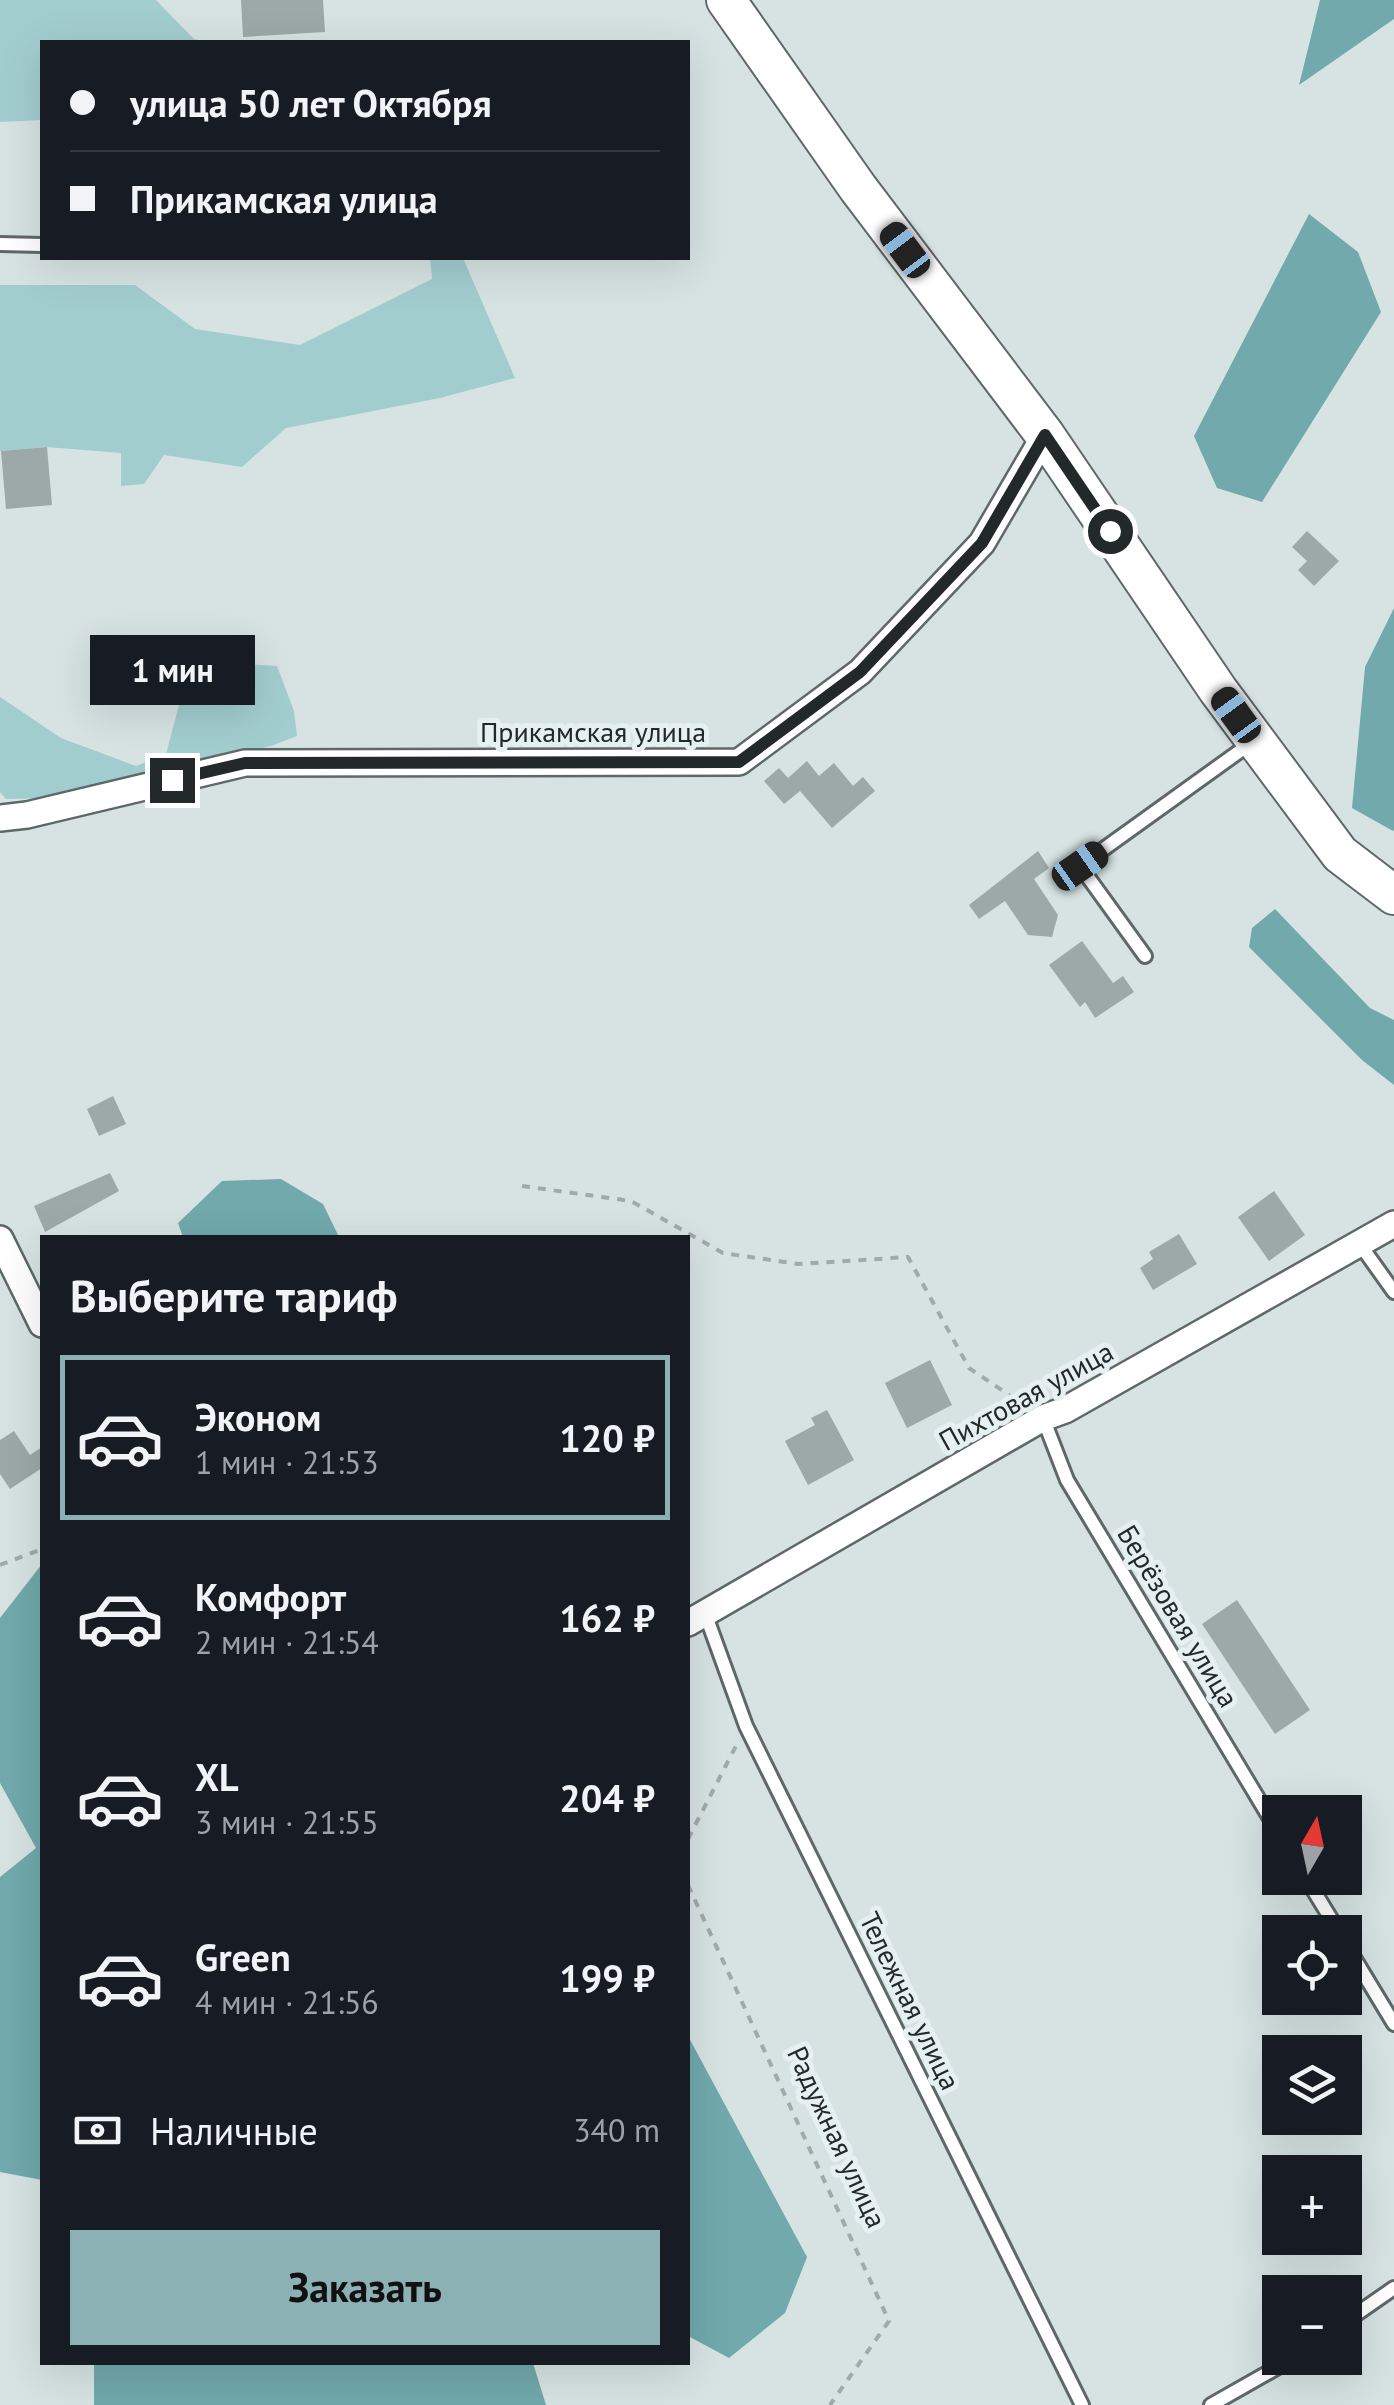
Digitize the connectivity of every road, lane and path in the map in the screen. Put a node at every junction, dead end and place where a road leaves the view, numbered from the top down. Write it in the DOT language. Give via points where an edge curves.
graph roads {
  1 [pos="726,0"];
  2 [pos="0,244"];
  3 [pos="40,244"];
  4 [pos="1045,435"];
  5 [pos="1254,740"];
  6 [pos="0,818"];
  7 [pos="1394,894"];
  8 [pos="1146,956"];
  9 [pos="522,1186"];
  10 [pos="1394,1224"];
  11 [pos="0,1239"];
  12 [pos="1359,1243"];
  13 [pos="1394,1292"];
  14 [pos="40,1320"];
  15 [pos="1043,1418"];
  16 [pos="40,1550"];
  17 [pos="0,1565"];
  18 [pos="696,1618"];
  19 [pos="746,1726"];
  20 [pos="1262,1805"];
  21 [pos="690,1835"];
  22 [pos="690,1889"];
  23 [pos="1362,1971"];
  24 [pos="1394,2024"];
  25 [pos="1394,2288"];
  26 [pos="1362,2310"];
  27 [pos="1264,2375"];
  28 [pos="830,2405"];
  29 [pos="1082,2405"];
  30 [pos="1210,2405"];
  1 -- 4 [label="main road"];
  2 -- 3 [label="lane"];
  4 -- 5 [label="main road"];
  4 -- 6 [label="street, Прикамская улица" via="982,543 860,672 739,762 245,763"];
  5 -- 7 [label="main road" via="1340,854"];
  5 -- 8 [label="lane" via="1080,866"];
  9 -- 15 [label="path" via="631,1201 723,1253 798,1264 908,1257 969,1368"];
  10 -- 12 [label="street, Пихтовая улица"];
  11 -- 14 [label="street"];
  12 -- 13 [label="lane"];
  12 -- 15 [label="street, Пихтовая улица"];
  15 -- 18 [label="street, Пихтовая улица"];
  15 -- 20 [label="lane, Берёзовая улица" via="1067,1480"];
  16 -- 17 [label="path"];
  18 -- 19 [label="lane, Тележная улица"];
  19 -- 21 [label="path"];
  19 -- 29 [label="lane, Тележная улица"];
  22 -- 28 [label="path, Радужная улица" via="889,2321"];
  23 -- 24 [label="lane"];
  25 -- 26 [label="lane"];
  27 -- 30 [label="lane"];
}
